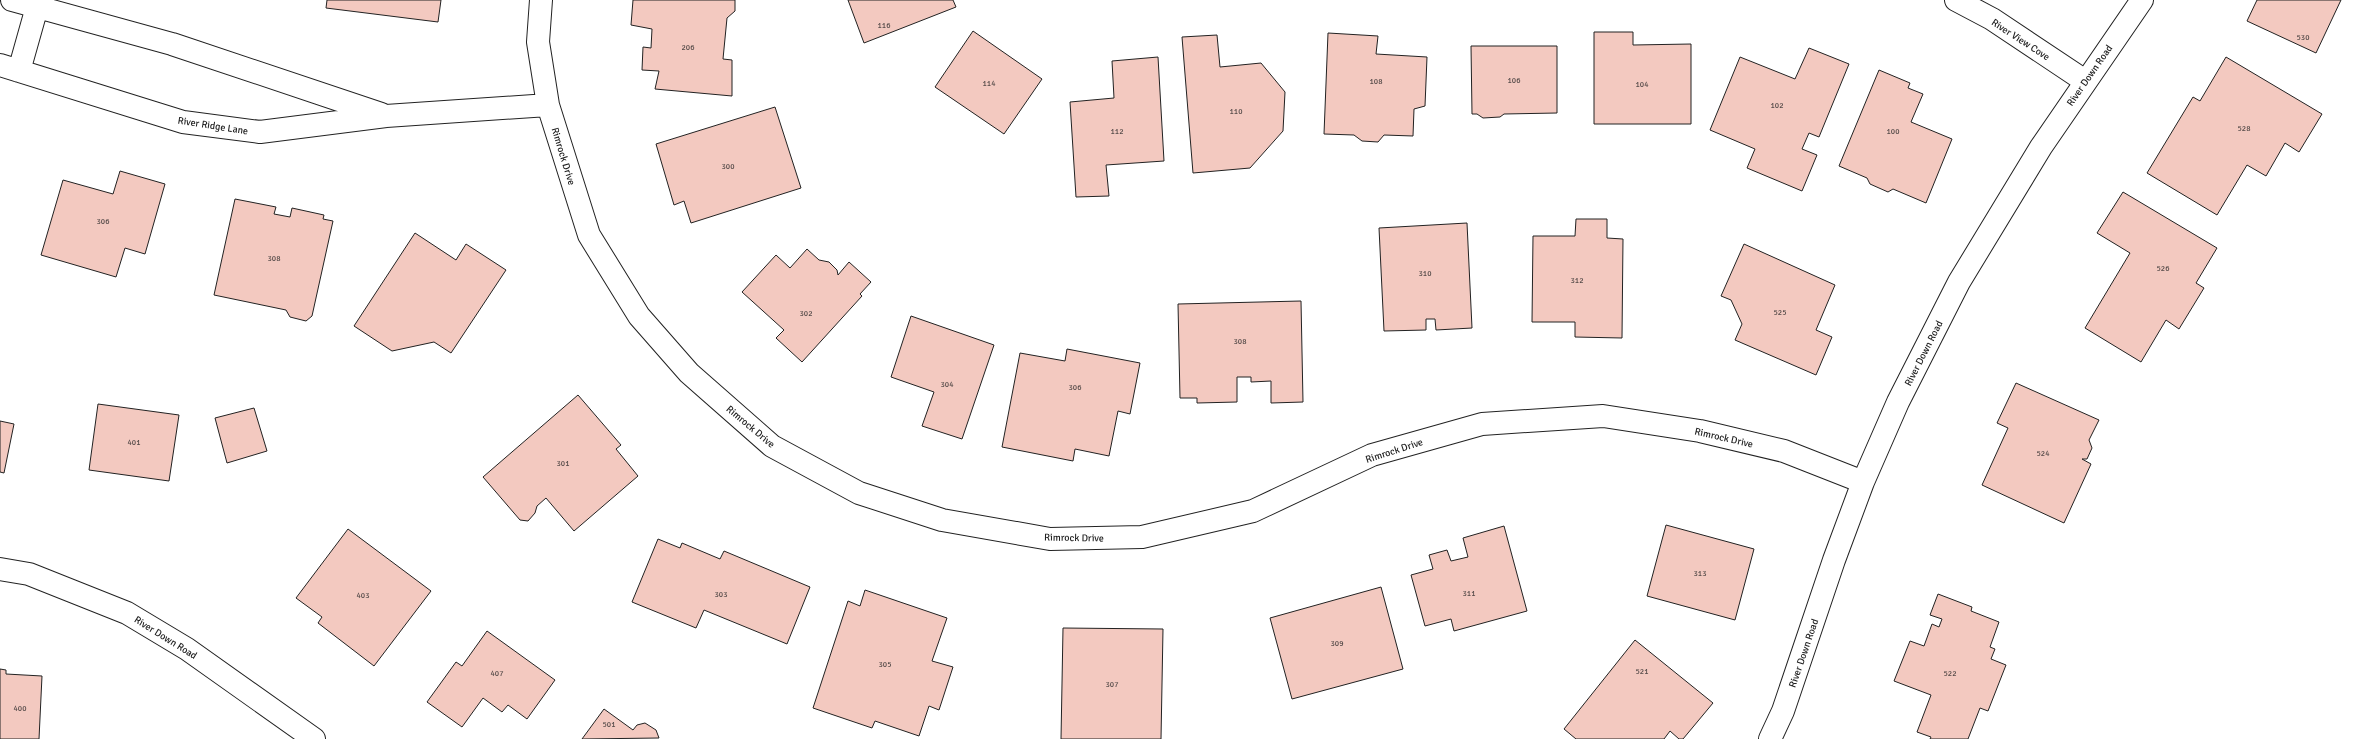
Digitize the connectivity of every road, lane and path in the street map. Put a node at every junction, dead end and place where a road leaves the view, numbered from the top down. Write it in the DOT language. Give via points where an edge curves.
graph roads {
  1 [pos="12,0"];
  2 [pos="541,0"];
  3 [pos="1956,0"];
  4 [pos="2142,0"];
  5 [pos="37,7"];
  6 [pos="10,68"];
  7 [pos="2085,81"];
  8 [pos="548,105"];
  9 [pos="386,116"];
  10 [pos="1863,482"];
  11 [pos="0,569"];
  12 [pos="314,739"];
  13 [pos="1770,739"];
  1 -- 5 [label="street, River Ridge Lane"];
  2 -- 8 [label="street, Rimrock Drive" via="538,42"];
  3 -- 7 [label="street, River View Cove" via="1992,19"];
  4 -- 7 [label="street, River Down Road"];
  5 -- 6 [label="street"];
  5 -- 9 [label="street, River Ridge Lane" via="172,44"];
  6 -- 9 [label="street, River Ridge Lane" via="183,122 260,132"];
  7 -- 10 [label="street, River Down Road" via="2041,147 1959,282 1898,402"];
  8 -- 9 [label="street, River Ridge Lane"];
  8 -- 10 [label="street, Rimrock Drive" via="589,235 639,316 689,373 772,446 859,494 942,520 1050,539 1142,537 1253,512 1372,455 1482,424 1603,416 1700,431 1784,451"];
  10 -- 13 [label="street, River Down Road" via="1783,711"];
  11 -- 12 [label="street, River Down Road" via="29,574 127,612 187,649"];
}
